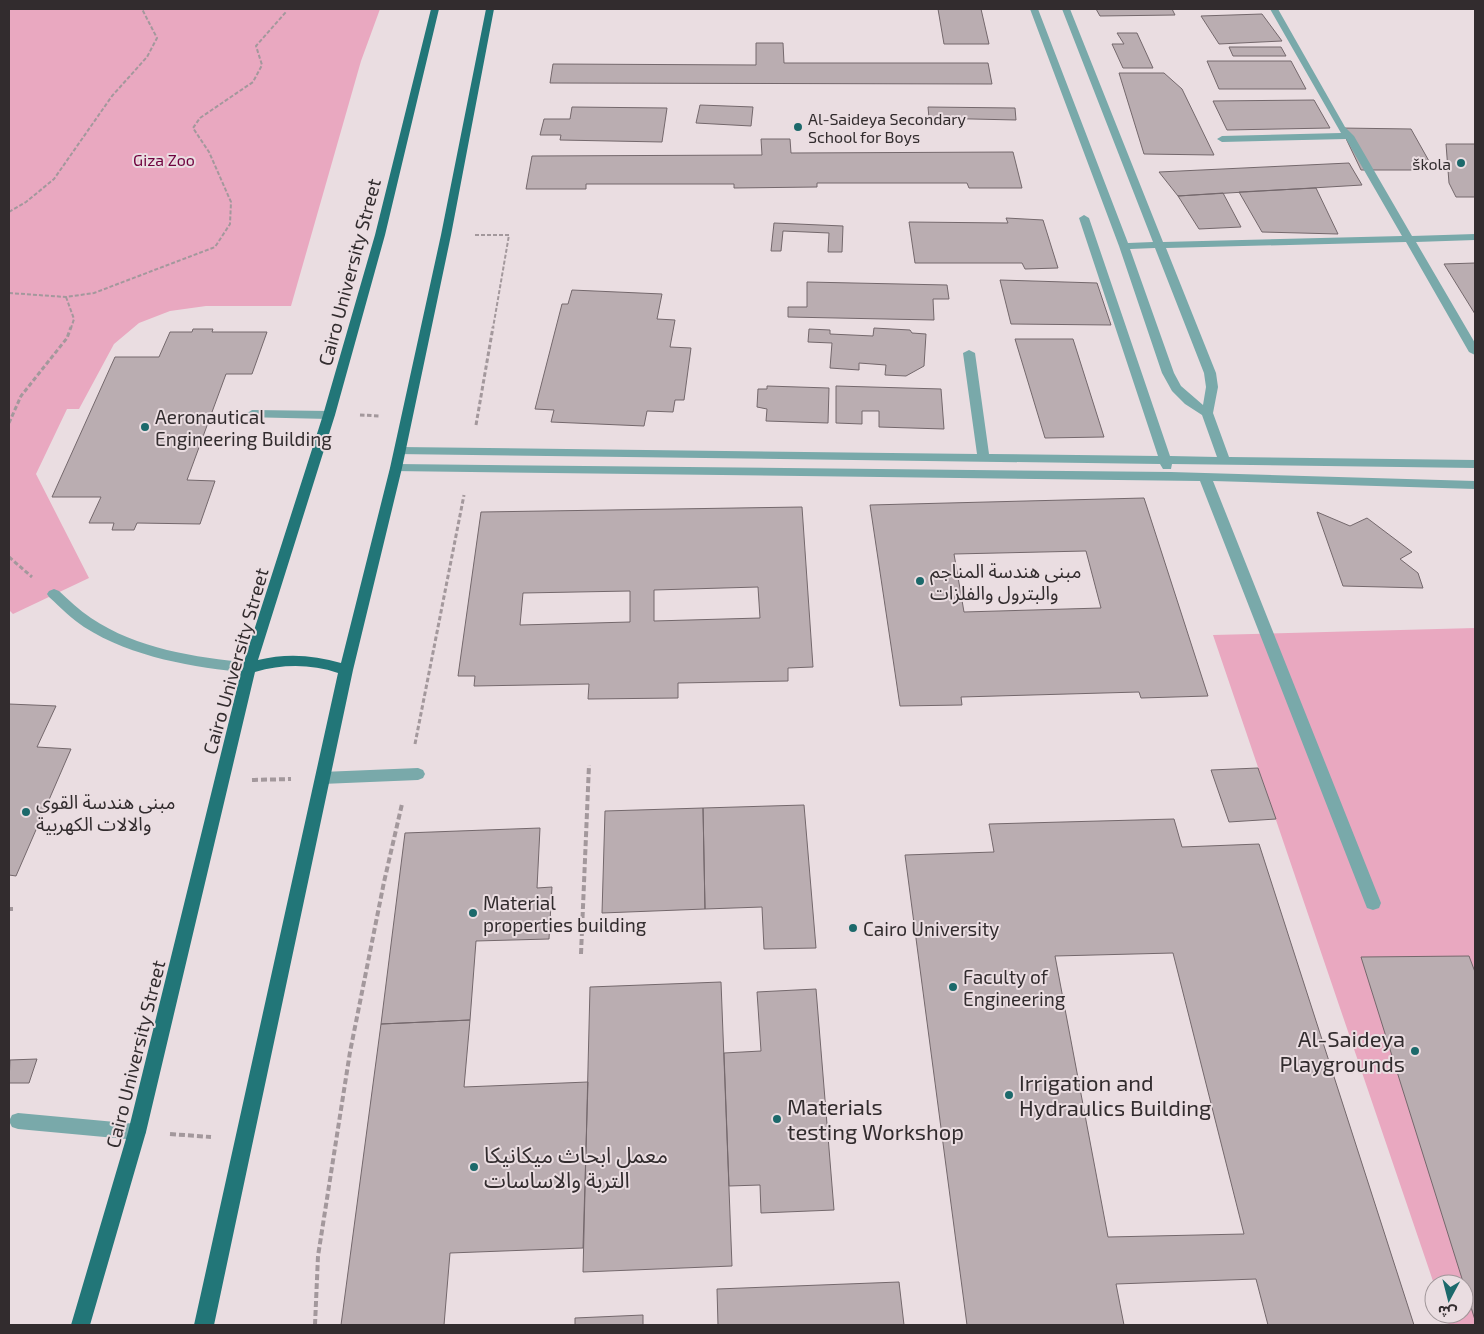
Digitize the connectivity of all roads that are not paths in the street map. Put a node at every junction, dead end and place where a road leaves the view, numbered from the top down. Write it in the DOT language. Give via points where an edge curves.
graph roads {
  1 [pos="435,9"];
  2 [pos="490,9"];
  3 [pos="1034,9"];
  4 [pos="1066,9"];
  5 [pos="1274,9"];
  6 [pos="1349,136"];
  7 [pos="1222,139"];
  8 [pos="1084,218"];
  9 [pos="1475,237"];
  10 [pos="1409,239"];
  11 [pos="1161,245"];
  12 [pos="1124,246"];
  13 [pos="1475,352"];
  14 [pos="970,353"];
  15 [pos="1207,413"];
  16 [pos="252,414"];
  17 [pos="329,415"];
  18 [pos="400,451"];
  19 [pos="984,458"];
  20 [pos="1165,460"];
  21 [pos="1224,460"];
  22 [pos="1475,464"];
  23 [pos="396,468"];
  24 [pos="1171,476"];
  25 [pos="1205,477"];
  26 [pos="1475,485"];
  27 [pos="54,594"];
  28 [pos="248,668"];
  29 [pos="346,670"];
  30 [pos="414,774"];
  31 [pos="322,778"];
  32 [pos="1373,903"];
  33 [pos="18,1121"];
  34 [pos="137,1132"];
  35 [pos="80,1325"];
  36 [pos="204,1325"];
  1 -- 17 [label="main road, Cairo University Street" via="380,235"];
  2 -- 18 [label="main road"];
  3 -- 12 [label="lane"];
  4 -- 11 [label="lane"];
  5 -- 6 [label="lane" via="1341,128"];
  6 -- 7 [label="lane"];
  6 -- 10 [label="lane"];
  8 -- 20 [label="lane"];
  9 -- 10 [label="lane"];
  10 -- 11 [label="lane"];
  10 -- 13 [label="lane"];
  11 -- 12 [label="lane"];
  11 -- 15 [label="lane" via="1210,373 1212,387"];
  12 -- 15 [label="lane" via="1168,373 1188,401"];
  14 -- 19 [label="lane"];
  15 -- 21 [label="lane"];
  16 -- 17 [label="lane"];
  17 -- 28 [label="main road, Cairo University Street"];
  18 -- 19 [label="lane"];
  18 -- 23 [label="main road"];
  19 -- 20 [label="lane"];
  20 -- 21 [label="lane"];
  20 -- 24 [label="lane"];
  21 -- 22 [label="lane"];
  23 -- 24 [label="lane"];
  23 -- 29 [label="main road"];
  24 -- 25 [label="lane"];
  25 -- 26 [label="lane"];
  25 -- 32 [label="lane"];
  27 -- 28 [label="lane" via="91,625 117,639 178,659"];
  28 -- 29 [label="main road" via="290,660 328,664"];
  28 -- 34 [label="main road, Cairo University Street"];
  29 -- 31 [label="main road"];
  30 -- 31 [label="lane"];
  31 -- 36 [label="main road"];
  33 -- 34 [label="lane"];
  34 -- 35 [label="main road, Cairo University Street"];
}
